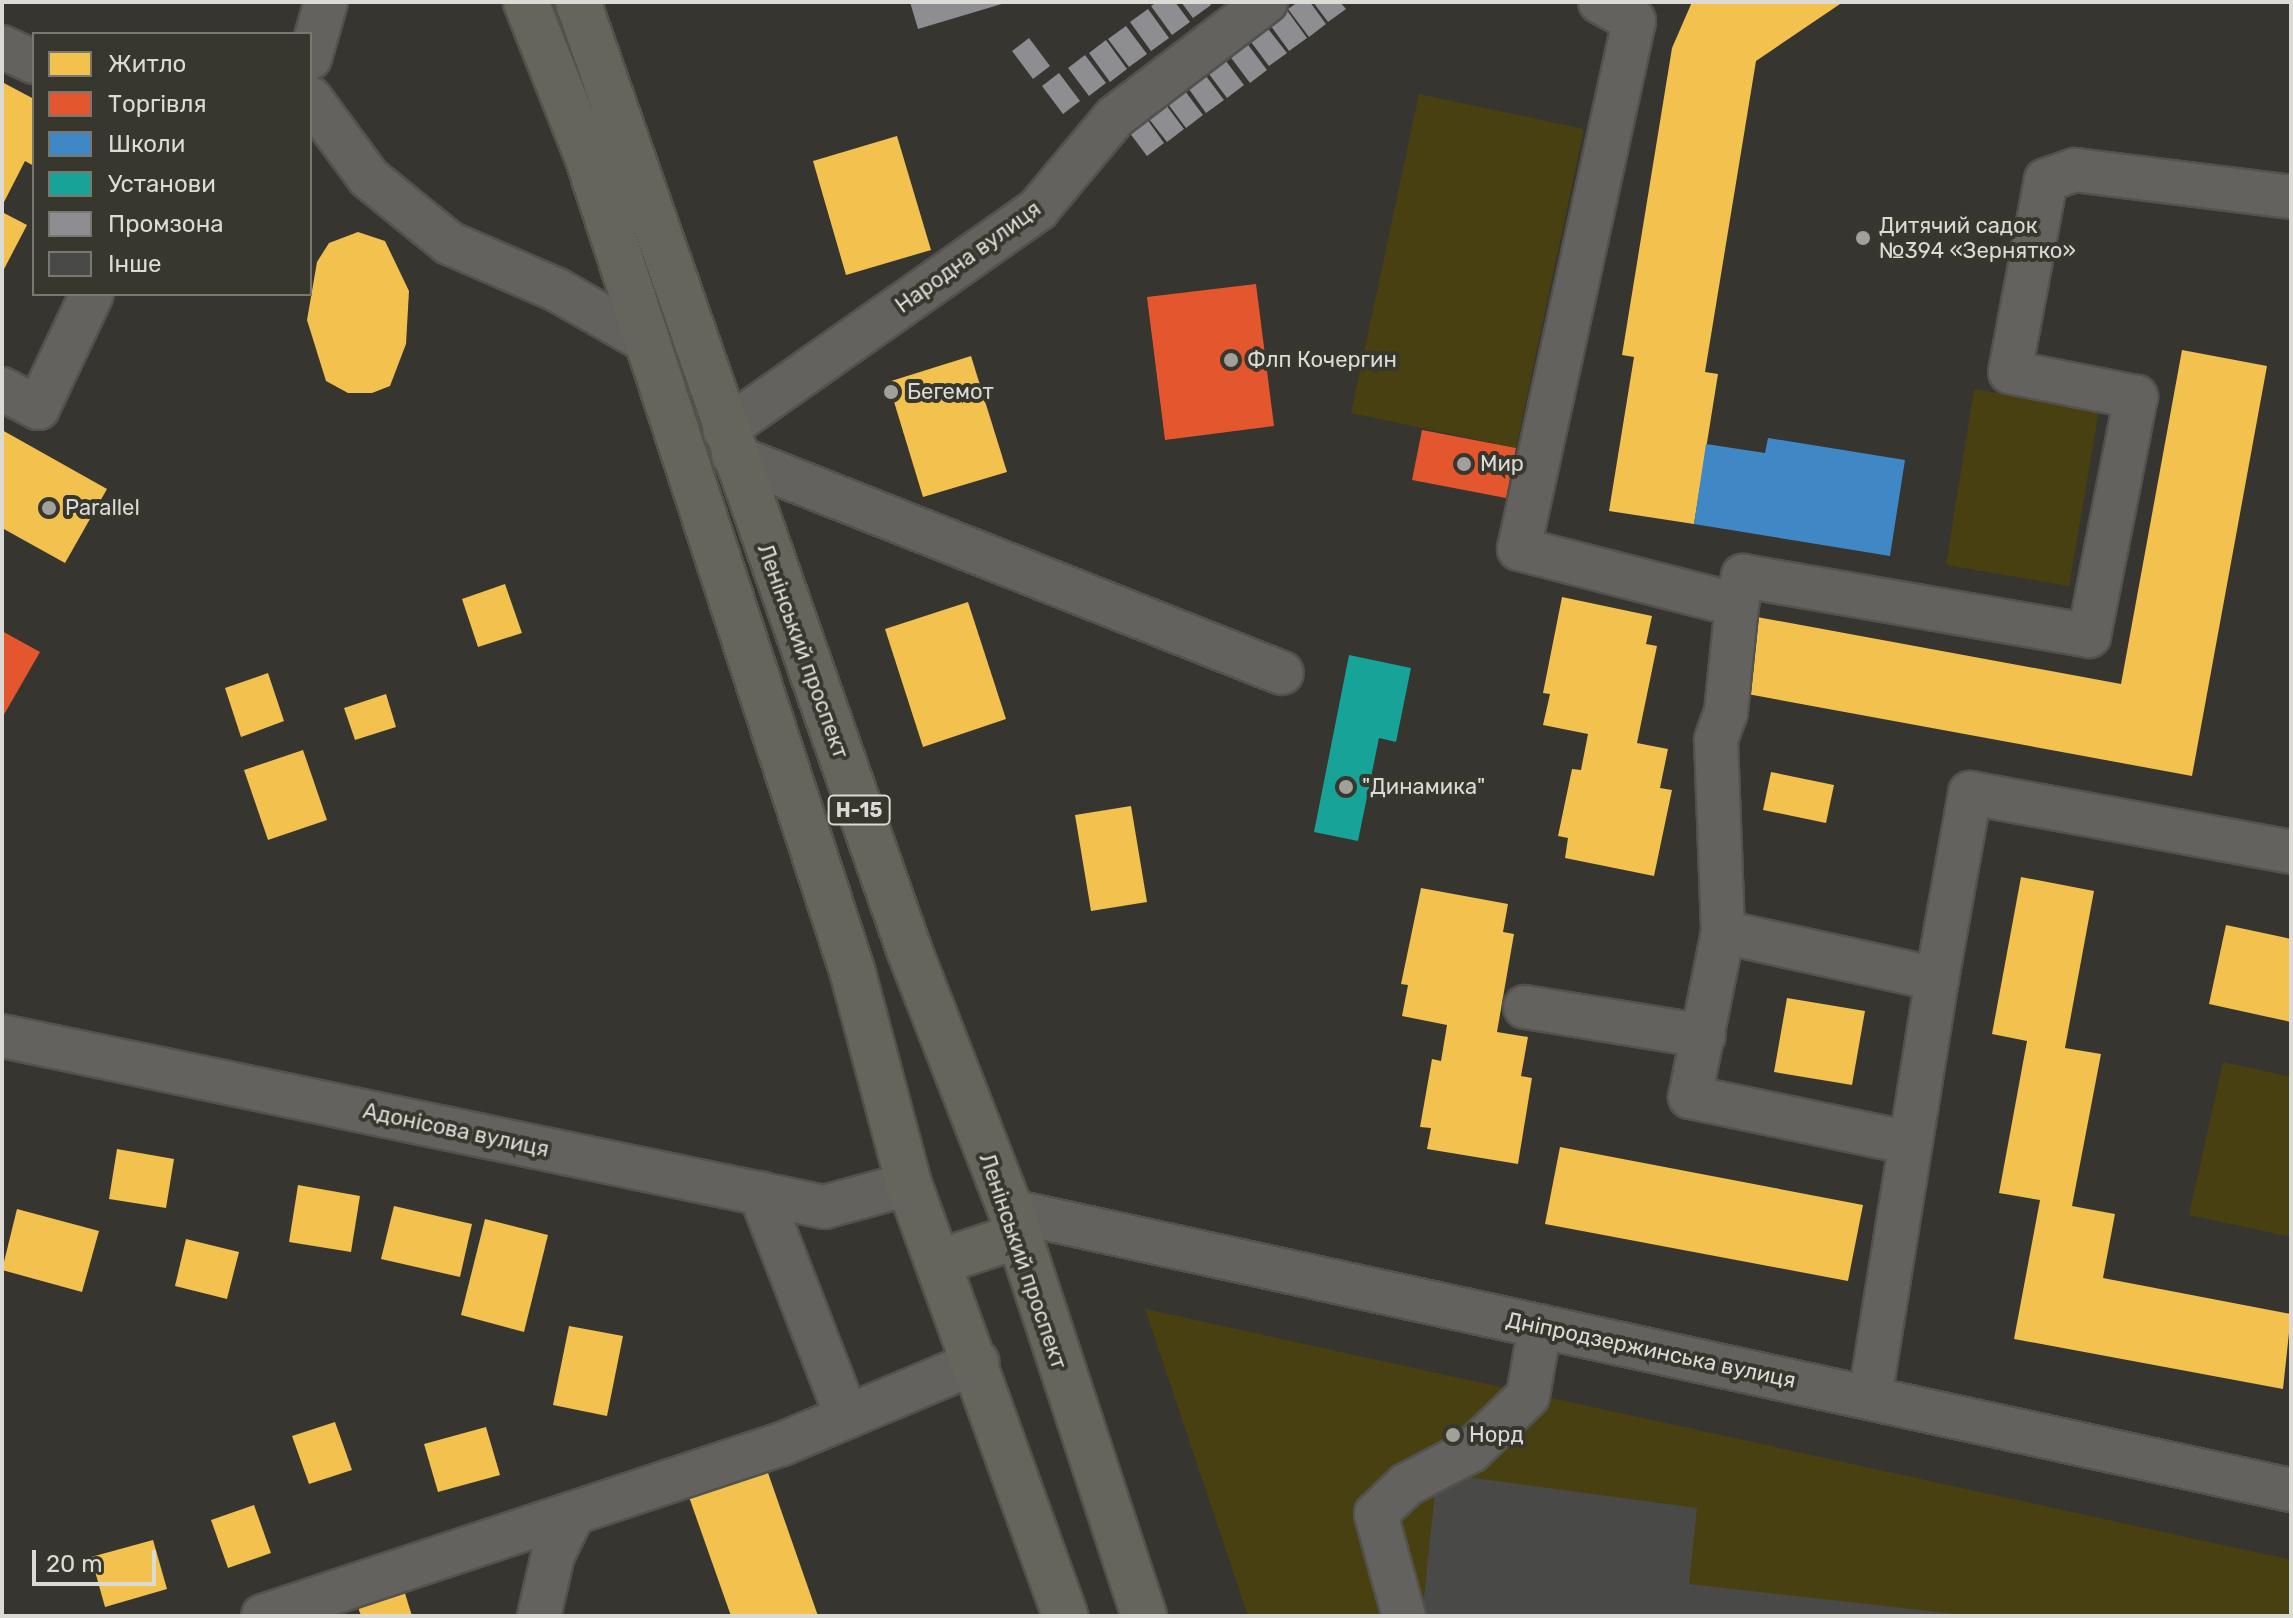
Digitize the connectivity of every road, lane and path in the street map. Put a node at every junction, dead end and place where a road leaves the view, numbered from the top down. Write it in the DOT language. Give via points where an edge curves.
graph roads {
  1 [pos="326,2"];
  2 [pos="526,2"];
  3 [pos="578,2"];
  4 [pos="1266,2"];
  5 [pos="1600,2"];
  6 [pos="2,47"];
  7 [pos="312,51"];
  8 [pos="32,61"];
  9 [pos="312,101"];
  10 [pos="2291,197"];
  11 [pos="91,296"];
  12 [pos="646,341"];
  13 [pos="2,389"];
  14 [pos="728,443"];
  15 [pos="1737,605"];
  16 [pos="1282,673"];
  17 [pos="2291,852"];
  18 [pos="1723,932"];
  19 [pos="1937,979"];
  20 [pos="1525,1007"];
  21 [pos="2,1036"];
  22 [pos="1704,1036"];
  23 [pos="1910,1143"];
  24 [pos="909,1184"];
  25 [pos="760,1193"];
  26 [pos="1014,1224"];
  27 [pos="939,1262"];
  28 [pos="1540,1326"];
  29 [pos="977,1362"];
  30 [pos="1870,1398"];
  31 [pos="847,1417"];
  32 [pos="2291,1490"];
  33 [pos="573,1514"];
  34 [pos="263,1616"];
  35 [pos="539,1616"];
  36 [pos="1065,1616"];
  37 [pos="1144,1616"];
  38 [pos="1404,1616"];
  1 -- 7 [label="street"];
  2 -- 12 [label="main road, Н-15" via="587,156"];
  3 -- 14 [label="main road, Ленінський проспект / Н-15"];
  4 -- 14 [label="street, Народна вулиця" via="1115,117 1038,209"];
  5 -- 15 [label="street" via="1634,21 1519,549"];
  6 -- 8 [label="street"];
  9 -- 12 [label="street" via="369,178 449,243 557,290"];
  10 -- 15 [label="street" via="2075,170 2046,180 2010,372 2136,397 2089,636 1743,576"];
  11 -- 13 [label="street" via="38,408"];
  12 -- 24 [label="main road, Н-15" via="852,970"];
  14 -- 16 [label="street"];
  14 -- 26 [label="main road, Ленінський проспект / Н-15" via="910,952"];
  15 -- 18 [label="street" via="1726,712 1716,740"];
  17 -- 19 [label="street" via="1970,793"];
  18 -- 19 [label="street"];
  18 -- 22 [label="street"];
  19 -- 23 [label="street"];
  20 -- 22 [label="street"];
  21 -- 25 [label="street, Адонісова вулиця"];
  22 -- 23 [label="street" via="1690,1097"];
  23 -- 30 [label="street"];
  24 -- 25 [label="street, Адонісова вулиця" via="824,1207"];
  24 -- 27 [label="main road, Н-15"];
  25 -- 31 [label="street"];
  26 -- 27 [label="main road"];
  26 -- 28 [label="street, Дніпродзержинська вулиця"];
  26 -- 37 [label="main road, Ленінський проспект / Н-15"];
  27 -- 29 [label="main road, Н-15"];
  28 -- 30 [label="street, Дніпродзержинська вулиця"];
  28 -- 38 [label="street" via="1528,1396 1471,1451 1406,1485 1376,1514"];
  29 -- 31 [label="street"];
  29 -- 36 [label="main road, Н-15"];
  30 -- 32 [label="street, Дніпродзержинська вулиця"];
  31 -- 33 [label="street"];
  33 -- 34 [label="street"];
  33 -- 35 [label="street" via="553,1555"];
}
